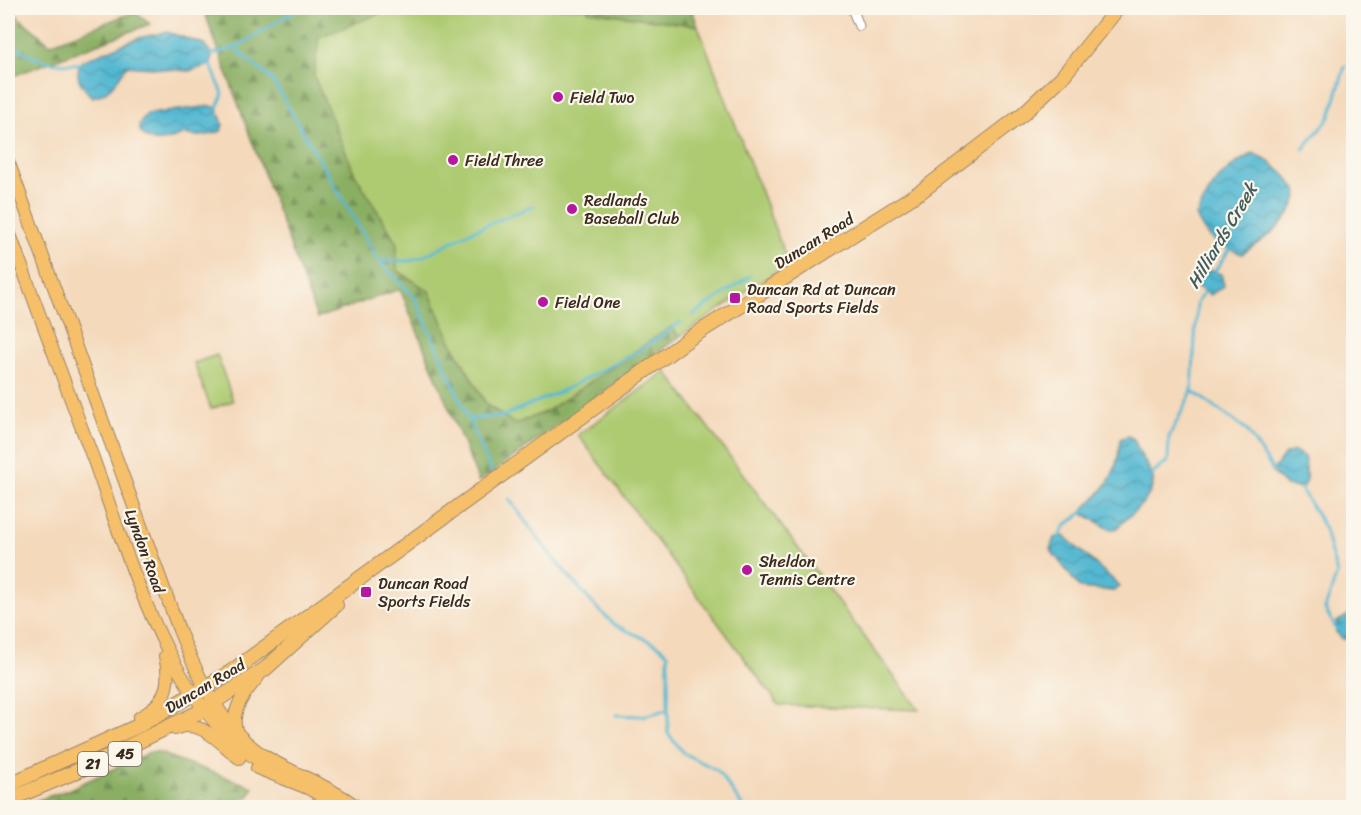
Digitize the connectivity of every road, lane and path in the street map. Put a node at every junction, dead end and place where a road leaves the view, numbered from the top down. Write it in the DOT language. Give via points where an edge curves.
graph roads {
  1 [pos="852,8"];
  2 [pos="1118,8"];
  3 [pos="859,26"];
  4 [pos="8,161"];
  5 [pos="8,229"];
  6 [pos="142,525"];
  7 [pos="120,533"];
  8 [pos="387,561"];
  9 [pos="156,631"];
  10 [pos="265,669"];
  11 [pos="200,691"];
  12 [pos="210,705"];
  13 [pos="237,732"];
  14 [pos="46,769"];
  15 [pos="9,795"];
  16 [pos="342,807"];
  17 [pos="350,807"];
  18 [pos="359,807"];
  1 -- 3 [label="street"];
  2 -- 8 [label="highway, Duncan Road / 21" via="1062,77 973,154 875,222 690,338"];
  4 -- 6 [label="main road, Lyndon Road"];
  5 -- 7 [label="main road, Lyndon Road"];
  6 -- 7 [label="main road"];
  6 -- 11 [label="main road, Lyndon Road"];
  7 -- 9 [label="main road, Lyndon Road"];
  8 -- 10 [label="highway, Duncan Road / 21"];
  8 -- 11 [label="highway, Duncan Road / 21"];
  9 -- 11 [label="main road, Lyndon Road"];
  9 -- 14 [label="main road" via="168,669 165,695 159,705"];
  10 -- 12 [label="highway, Duncan Road / 21"];
  10 -- 13 [label="main road" via="237,708"];
  11 -- 12 [label="main road"];
  11 -- 14 [label="highway, 21" via="140,725"];
  12 -- 13 [label="main road"];
  12 -- 15 [label="highway, Duncan Road / 21" via="116,753"];
  12 -- 17 [label="main road" via="232,742 247,755"];
  13 -- 18 [label="main road" via="264,756 328,786"];
  14 -- 15 [label="highway, 21"];
  15 -- 16 [label="main road, 45" via="55,786 181,726 193,725 249,765 310,789"];
}
